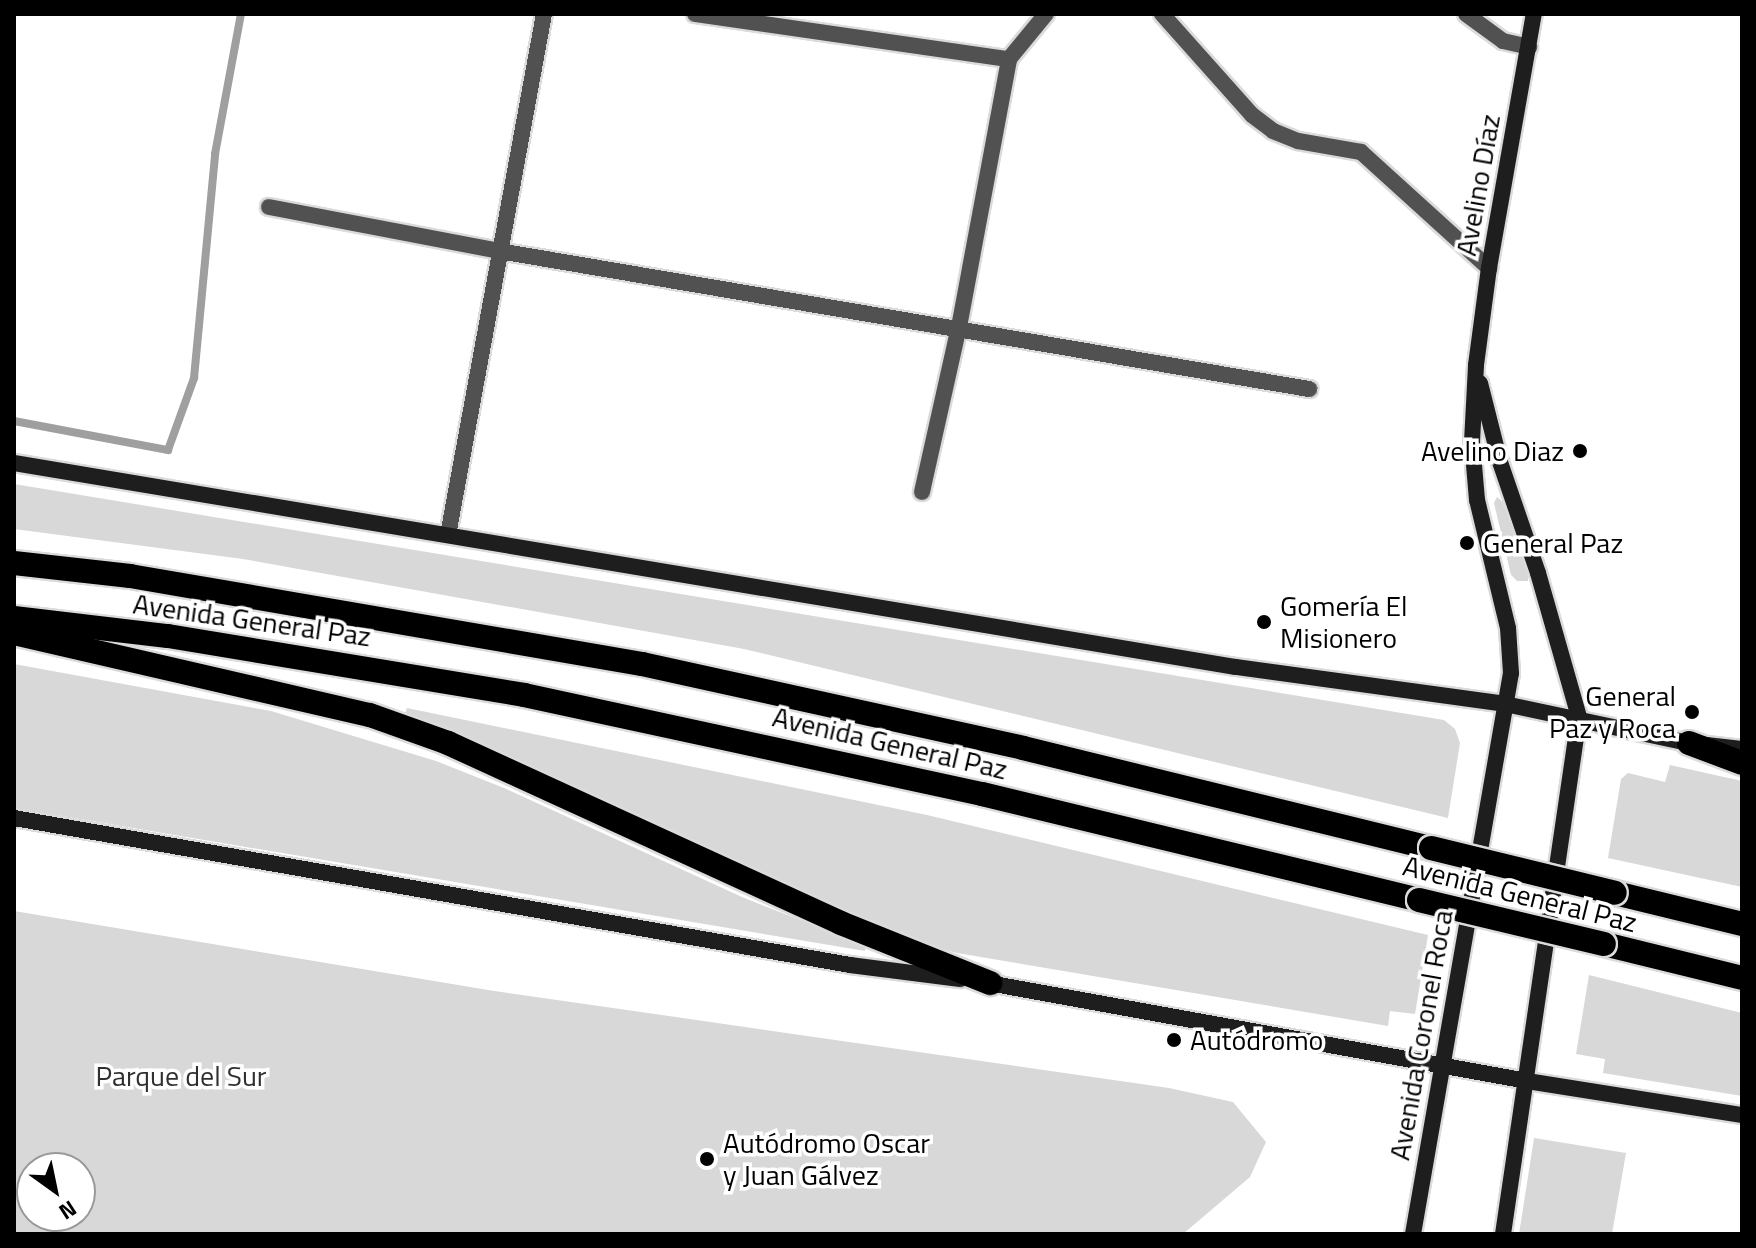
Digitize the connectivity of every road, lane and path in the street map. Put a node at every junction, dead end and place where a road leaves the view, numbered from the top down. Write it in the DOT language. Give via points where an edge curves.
graph roads {
  1 [pos="544,14"];
  2 [pos="695,14"];
  3 [pos="1046,14"];
  4 [pos="1162,14"];
  5 [pos="1466,14"];
  6 [pos="1534,14"];
  7 [pos="1529,47"];
  8 [pos="1009,59"];
  9 [pos="269,207"];
  10 [pos="499,251"];
  11 [pos="1489,268"];
  12 [pos="959,327"];
  13 [pos="1476,365"];
  14 [pos="1309,389"];
  15 [pos="14,463"];
  16 [pos="922,492"];
  17 [pos="448,535"];
  18 [pos="14,563"];
  19 [pos="14,618"];
  20 [pos="14,633"];
  21 [pos="1505,704"];
  22 [pos="1579,717"];
  23 [pos="1689,743"];
  24 [pos="1742,749"];
  25 [pos="1742,763"];
  26 [pos="14,818"];
  27 [pos="1742,924"];
  28 [pos="1742,978"];
  29 [pos="990,983"];
  30 [pos="1443,1065"];
  31 [pos="1527,1081"];
  32 [pos="1742,1115"];
  33 [pos="1413,1234"];
  34 [pos="1503,1234"];
  1 -- 10 [label="street"];
  2 -- 8 [label="street"];
  3 -- 8 [label="street"];
  4 -- 11 [label="street" via="1252,115 1298,141 1361,152"];
  5 -- 7 [label="street" via="1503,41"];
  6 -- 7 [label="street, Avelino Díaz"];
  7 -- 11 [label="street, Avelino Díaz"];
  8 -- 12 [label="street"];
  9 -- 10 [label="street"];
  10 -- 12 [label="street"];
  10 -- 17 [label="street"];
  11 -- 13 [label="street, Avelino Díaz"];
  12 -- 14 [label="street"];
  12 -- 16 [label="street"];
  13 -- 21 [label="street, Avelino Díaz" via="1474,473 1511,647"];
  13 -- 22 [label="street, Avelino Díaz" via="1500,462"];
  15 -- 17 [label="street"];
  17 -- 21 [label="street" via="1236,667"];
  18 -- 27 [label="highway, Avenida General Paz, bridge" via="130,576 642,664 1023,748"];
  19 -- 28 [label="highway, Avenida General Paz, bridge" via="183,638 524,695 982,794"];
  20 -- 29 [label="highway" via="370,715 448,743 841,923"];
  21 -- 22 [label="street"];
  21 -- 30 [label="street, Avenida Coronel Roca"];
  22 -- 23 [label="street"];
  22 -- 31 [label="street"];
  23 -- 24 [label="street"];
  23 -- 25 [label="highway"];
  26 -- 29 [label="street" via="850,965"];
  29 -- 30 [label="street"];
  30 -- 31 [label="street"];
  30 -- 33 [label="street, Avenida Coronel Roca"];
  31 -- 32 [label="street"];
  31 -- 34 [label="street"];
}
